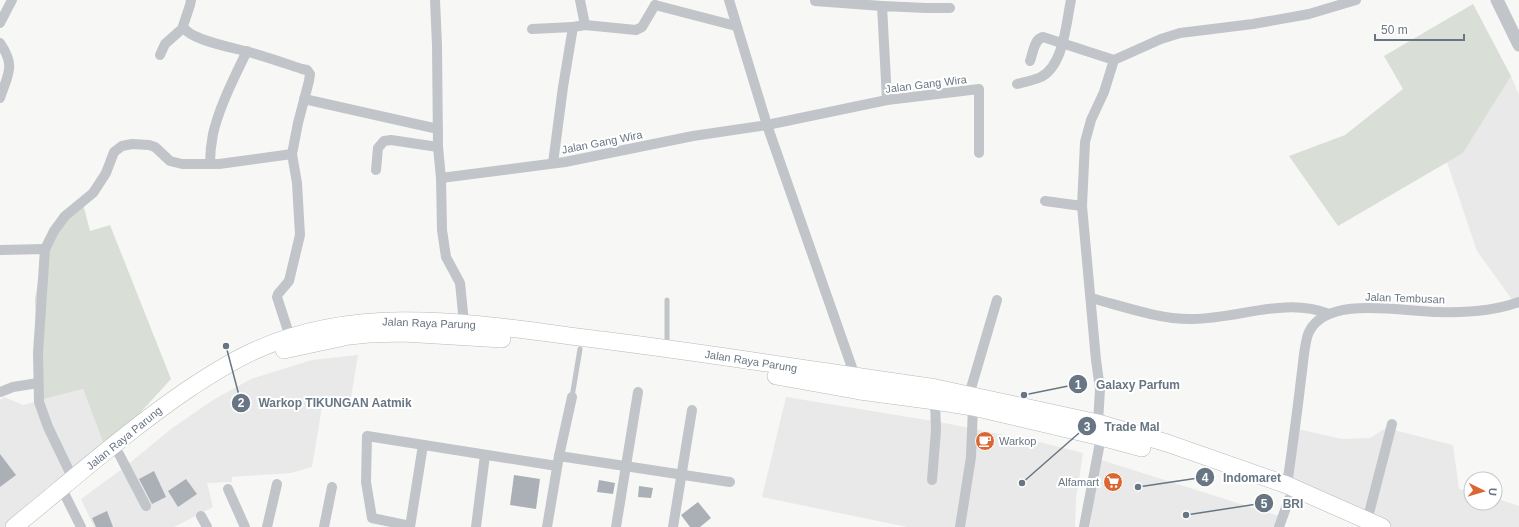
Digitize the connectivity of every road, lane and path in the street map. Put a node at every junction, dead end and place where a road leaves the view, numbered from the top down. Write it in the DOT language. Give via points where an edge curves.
graph roads {
  1 [pos="12,0"];
  2 [pos="191,0"];
  3 [pos="435,0"];
  4 [pos="580,0"];
  5 [pos="729,0"];
  6 [pos="1071,0"];
  7 [pos="1356,0"];
  8 [pos="1497,0"];
  9 [pos="815,1"];
  10 [pos="654,2"];
  11 [pos="888,4"];
  12 [pos="926,4"];
  13 [pos="950,8"];
  14 [pos="0,23"];
  15 [pos="585,25"];
  16 [pos="736,26"];
  17 [pos="573,27"];
  18 [pos="183,28"];
  19 [pos="532,29"];
  20 [pos="1517,37"];
  21 [pos="0,43"];
  22 [pos="1062,43"];
  23 [pos="247,51"];
  24 [pos="160,55"];
  25 [pos="1114,60"];
  26 [pos="1030,61"];
  27 [pos="1017,84"];
  28 [pos="0,98"];
  29 [pos="304,99"];
  30 [pos="887,100"];
  31 [pos="767,125"];
  32 [pos="438,129"];
  33 [pos="438,147"];
  34 [pos="979,153"];
  35 [pos="292,154"];
  36 [pos="553,163"];
  37 [pos="210,164"];
  38 [pos="376,170"];
  39 [pos="441,178"];
  40 [pos="1045,201"];
  41 [pos="1082,206"];
  42 [pos="45,249"];
  43 [pos="0,250"];
  44 [pos="1091,298"];
  45 [pos="667,300"];
  46 [pos="997,300"];
  47 [pos="1519,302"];
  48 [pos="1329,314"];
  49 [pos="464,322"];
  50 [pos="434,328"];
  51 [pos="290,337"];
  52 [pos="580,348"];
  53 [pos="667,348"];
  54 [pos="38,383"];
  55 [pos="858,384"];
  56 [pos="0,392"];
  57 [pos="638,392"];
  58 [pos="572,397"];
  59 [pos="935,400"];
  60 [pos="971,401"];
  61 [pos="692,410"];
  62 [pos="1392,424"];
  63 [pos="1100,430"];
  64 [pos="423,445"];
  65 [pos="119,454"];
  66 [pos="485,455"];
  67 [pos="558,461"];
  68 [pos="626,466"];
  69 [pos="682,475"];
  70 [pos="932,480"];
  71 [pos="730,482"];
  72 [pos="277,484"];
  73 [pos="332,487"];
  74 [pos="67,489"];
  75 [pos="228,489"];
  76 [pos="1288,492"];
  77 [pos="146,506"];
  78 [pos="201,516"];
  79 [pos="1368,525"];
  80 [pos="410,526"];
  81 [pos="14,527"];
  82 [pos="33,527"];
  83 [pos="81,527"];
  84 [pos="207,527"];
  85 [pos="245,527"];
  86 [pos="267,527"];
  87 [pos="324,527"];
  88 [pos="476,527"];
  89 [pos="547,527"];
  90 [pos="616,527"];
  91 [pos="673,527"];
  92 [pos="960,527"];
  93 [pos="1084,527"];
  94 [pos="1279,527"];
  1 -- 14 [label="street"];
  2 -- 18 [label="street"];
  3 -- 32 [label="street"];
  4 -- 15 [label="street"];
  5 -- 16 [label="street"];
  6 -- 22 [label="street"];
  7 -- 25 [label="street" via="1309,14 1180,33"];
  8 -- 20 [label="street"];
  9 -- 11 [label="street"];
  10 -- 15 [label="street" via="642,27 636,30"];
  10 -- 16 [label="street"];
  11 -- 12 [label="street"];
  11 -- 30 [label="street"];
  12 -- 13 [label="street"];
  15 -- 17 [label="street"];
  16 -- 31 [label="street"];
  17 -- 19 [label="street"];
  17 -- 36 [label="street"];
  18 -- 23 [label="street" via="205,40"];
  18 -- 24 [label="street" via="165,44"];
  21 -- 28 [label="street" via="10,65"];
  22 -- 25 [label="street"];
  22 -- 26 [label="street" via="1039,38"];
  22 -- 27 [label="street" via="1051,70 1041,77"];
  23 -- 29 [label="street" via="307,70 310,77"];
  23 -- 37 [label="street" via="215,125"];
  25 -- 41 [label="street" via="1086,135"];
  29 -- 32 [label="street"];
  29 -- 35 [label="street"];
  30 -- 31 [label="street, Jalan Gang Wira"];
  30 -- 34 [label="street, Jalan Gang Wira" via="979,89"];
  31 -- 36 [label="street, Jalan Gang Wira" via="693,136"];
  31 -- 55 [label="street"];
  32 -- 33 [label="street"];
  33 -- 38 [label="street" via="384,141 378,148"];
  33 -- 39 [label="street"];
  35 -- 37 [label="street"];
  35 -- 51 [label="street" via="297,183 300,235 289,281 277,297"];
  36 -- 39 [label="street, Jalan Gang Wira"];
  37 -- 42 [label="street" via="173,162 149,145 122,146 114,152 97,188 65,216 54,230"];
  39 -- 49 [label="street" via="444,246 449,264 460,283"];
  40 -- 41 [label="street"];
  41 -- 44 [label="street"];
  42 -- 43 [label="street"];
  42 -- 54 [label="street"];
  44 -- 48 [label="street" via="1166,317 1190,319 1217,318 1290,307 1317,309"];
  44 -- 63 [label="street" via="1100,390"];
  45 -- 53 [label="lane"];
  46 -- 60 [label="street"];
  47 -- 48 [label="street, Jalan Tembusan" via="1474,311 1358,308"];
  48 -- 76 [label="street, Jalan Tembusan" via="1314,323 1308,333"];
  49 -- 50 [label="highway, Jalan Raya Parung"];
  49 -- 53 [label="highway, Jalan Raya Parung"];
  50 -- 51 [label="highway, Jalan Raya Parung" via="400,320 321,328"];
  50 -- 52 [label="highway, Jalan Raya Parung"];
  50 -- 65 [label="highway, Jalan Raya Parung" via="403,333 349,336 280,351 218,379"];
  51 -- 74 [label="highway, Jalan Raya Parung" via="230,363 168,403 126,434"];
  52 -- 55 [label="highway, Jalan Raya Parung"];
  52 -- 58 [label="lane"];
  53 -- 55 [label="highway, Jalan Raya Parung"];
  54 -- 56 [label="street"];
  54 -- 74 [label="street" via="42,413"];
  55 -- 59 [label="highway, Jalan Raya Parung"];
  55 -- 60 [label="highway, Jalan Raya Parung"];
  57 -- 68 [label="street"];
  58 -- 67 [label="street"];
  59 -- 60 [label="highway, Jalan Raya Parung"];
  59 -- 70 [label="street" via="936,430"];
  60 -- 63 [label="highway, Jalan Raya Parung"];
  60 -- 92 [label="street" via="971,457"];
  61 -- 69 [label="street"];
  62 -- 79 [label="street"];
  63 -- 76 [label="highway, Jalan Raya Parung" via="1182,448"];
  63 -- 93 [label="street"];
  64 -- 66 [label="street"];
  64 -- 80 [label="street"];
  64 -- 80 [label="street" via="367,436 366,482 372,518"];
  65 -- 74 [label="highway, Jalan Raya Parung"];
  65 -- 77 [label="street"];
  66 -- 67 [label="street"];
  66 -- 88 [label="street"];
  67 -- 68 [label="street"];
  67 -- 89 [label="street"];
  68 -- 69 [label="street"];
  68 -- 90 [label="street"];
  69 -- 71 [label="street"];
  69 -- 91 [label="street"];
  72 -- 86 [label="street"];
  73 -- 87 [label="street"];
  74 -- 81 [label="highway, Jalan Raya Parung"];
  74 -- 82 [label="highway, Jalan Raya Parung"];
  74 -- 83 [label="street"];
  75 -- 85 [label="street"];
  76 -- 79 [label="highway, Jalan Raya Parung"];
  76 -- 94 [label="street, Jalan Tembusan"];
  78 -- 84 [label="street"];
}
